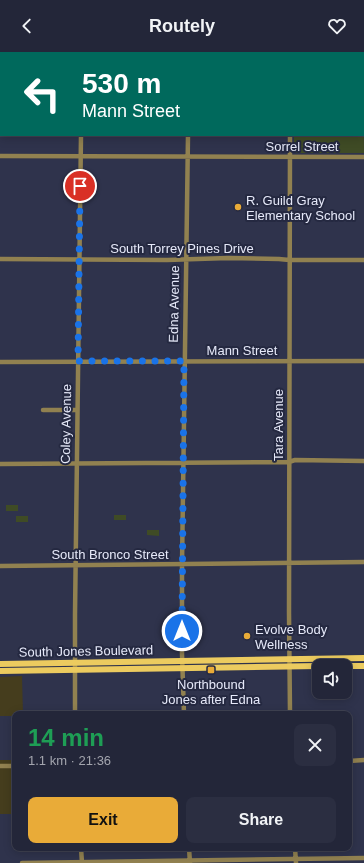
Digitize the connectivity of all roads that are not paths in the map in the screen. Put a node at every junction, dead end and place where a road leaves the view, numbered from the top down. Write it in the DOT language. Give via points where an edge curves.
graph roads {
  1 [pos="52,52"];
  2 [pos="82,52"];
  3 [pos="81,136"];
  4 [pos="188,136"];
  5 [pos="290,136"];
  6 [pos="0,156"];
  7 [pos="81,157"];
  8 [pos="188,157"];
  9 [pos="290,157"];
  10 [pos="364,157"];
  11 [pos="0,259"];
  12 [pos="79,259"];
  13 [pos="186,259"];
  14 [pos="289,260"];
  15 [pos="364,260"];
  16 [pos="78,361"];
  17 [pos="184,361"];
  18 [pos="289,361"];
  19 [pos="364,361"];
  20 [pos="0,362"];
  21 [pos="43,410"];
  22 [pos="77,410"];
  23 [pos="364,461"];
  24 [pos="289,462"];
  25 [pos="183,463"];
  26 [pos="0,464"];
  27 [pos="76,464"];
  28 [pos="364,562"];
  29 [pos="289,563"];
  30 [pos="182,564"];
  31 [pos="75,565"];
  32 [pos="0,566"];
  33 [pos="364,658"];
  34 [pos="289,659"];
  35 [pos="182,661"];
  36 [pos="74,662"];
  37 [pos="0,664"];
  38 [pos="312,666"];
  39 [pos="352,666"];
  40 [pos="364,666"];
  41 [pos="289,667"];
  42 [pos="182,668"];
  43 [pos="74,670"];
  44 [pos="0,671"];
  45 [pos="76,711"];
  46 [pos="184,711"];
  47 [pos="290,711"];
  48 [pos="364,760"];
  49 [pos="352,761"];
  50 [pos="0,766"];
  51 [pos="12,766"];
  52 [pos="81,851"];
  53 [pos="189,851"];
  54 [pos="364,858"];
  55 [pos="295,861"];
  56 [pos="82,862"];
  57 [pos="190,862"];
  58 [pos="22,863"];
  1 -- 2 [label="street"];
  3 -- 7 [label="street, Coley Avenue"];
  4 -- 8 [label="street, Edna Avenue"];
  5 -- 9 [label="street, Tara Avenue"];
  6 -- 7 [label="street, Sorrel Street"];
  7 -- 8 [label="street, Sorrel Street"];
  7 -- 12 [label="street, Coley Avenue"];
  8 -- 9 [label="street, Sorrel Street"];
  8 -- 13 [label="street, Edna Avenue"];
  9 -- 10 [label="street, Sorrel Street"];
  9 -- 14 [label="street, Tara Avenue"];
  11 -- 12 [label="street, South Torrey Pines Drive"];
  12 -- 13 [label="street, South Torrey Pines Drive"];
  12 -- 16 [label="street, Coley Avenue"];
  13 -- 14 [label="street, South Torrey Pines Drive"];
  13 -- 17 [label="street, Edna Avenue"];
  14 -- 15 [label="street, South Torrey Pines Drive"];
  14 -- 18 [label="street, Tara Avenue"];
  16 -- 17 [label="street, Mann Street"];
  16 -- 20 [label="street, Mann Street"];
  16 -- 22 [label="street, Coley Avenue"];
  17 -- 18 [label="street, Mann Street"];
  17 -- 25 [label="street, Edna Avenue"];
  18 -- 19 [label="street, Mann Street"];
  18 -- 24 [label="street, Tara Avenue"];
  21 -- 22 [label="street"];
  22 -- 27 [label="street, Coley Avenue"];
  23 -- 24 [label="street"];
  24 -- 25 [label="street"];
  24 -- 29 [label="street, Tara Avenue"];
  25 -- 27 [label="street"];
  25 -- 30 [label="street, Edna Avenue"];
  26 -- 27 [label="street"];
  27 -- 31 [label="street, Coley Avenue"];
  28 -- 29 [label="street, South Bronco Street"];
  29 -- 30 [label="street, South Bronco Street"];
  29 -- 34 [label="street, Tara Avenue"];
  30 -- 31 [label="street, South Bronco Street"];
  30 -- 35 [label="street, Edna Avenue"];
  31 -- 32 [label="street, South Bronco Street"];
  31 -- 36 [label="street, Coley Avenue"];
  33 -- 34 [label="main road, South Jones Boulevard"];
  34 -- 35 [label="main road, South Jones Boulevard"];
  34 -- 41 [label="street, Tara Avenue"];
  35 -- 36 [label="main road, South Jones Boulevard"];
  35 -- 42 [label="street, Edna Avenue"];
  36 -- 37 [label="main road, South Jones Boulevard"];
  36 -- 43 [label="street, Coley Avenue"];
  38 -- 41 [label="main road, South Jones Boulevard"];
  39 -- 40 [label="main road"];
  41 -- 42 [label="main road, South Jones Boulevard"];
  41 -- 47 [label="street, Tara Avenue"];
  42 -- 43 [label="main road, South Jones Boulevard"];
  42 -- 46 [label="street, Edna Avenue"];
  43 -- 44 [label="main road, South Jones Boulevard"];
  43 -- 45 [label="street, Coley Avenue"];
  48 -- 49 [label="street"];
  50 -- 51 [label="street"];
  52 -- 56 [label="street"];
  53 -- 57 [label="street"];
  54 -- 55 [label="street"];
  55 -- 57 [label="street"];
  56 -- 57 [label="street"];
  56 -- 58 [label="street"];
}
